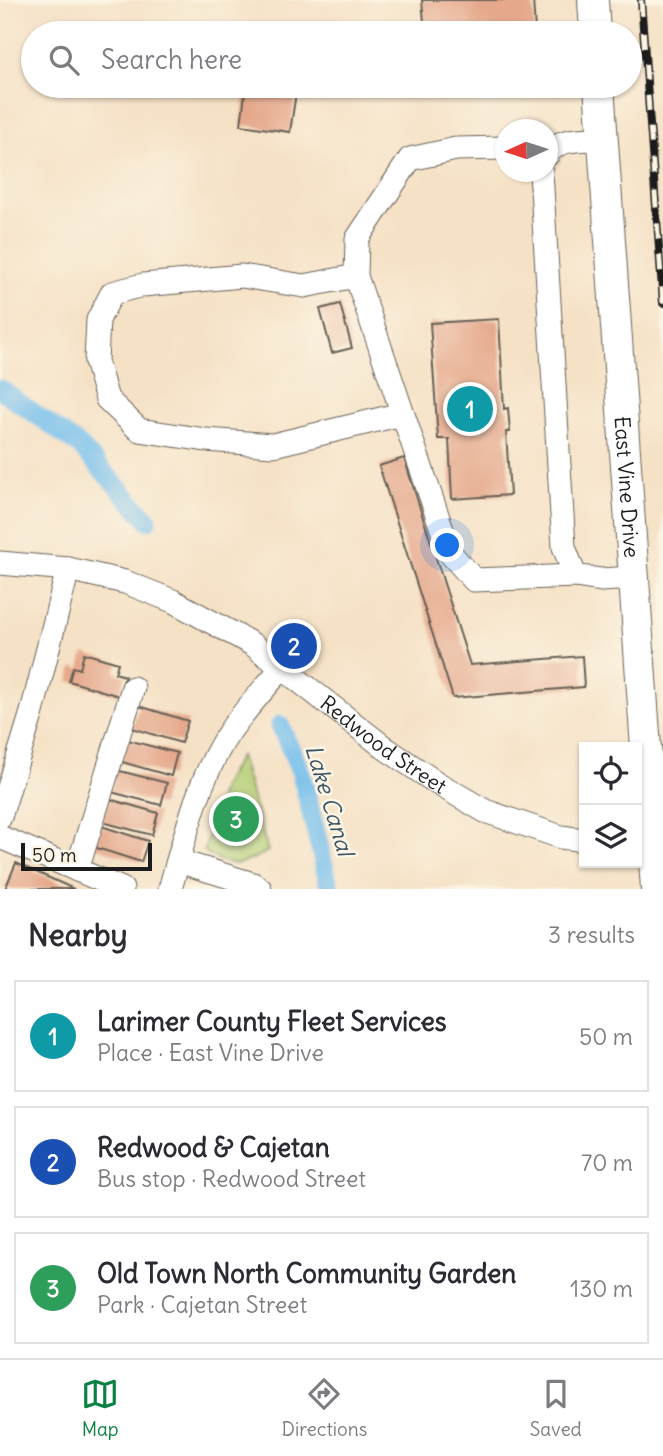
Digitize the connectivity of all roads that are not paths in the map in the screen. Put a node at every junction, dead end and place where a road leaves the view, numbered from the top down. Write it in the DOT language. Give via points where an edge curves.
graph roads {
  1 [pos="593,0"];
  2 [pos="594,21"];
  3 [pos="600,98"];
  4 [pos="603,139"];
  5 [pos="558,145"];
  6 [pos="495,148"];
  7 [pos="542,182"];
  8 [pos="356,276"];
  9 [pos="402,414"];
  10 [pos="0,562"];
  11 [pos="68,569"];
  12 [pos="575,576"];
  13 [pos="633,578"];
  14 [pos="282,667"];
  15 [pos="133,688"];
  16 [pos="0,817"];
  17 [pos="0,837"];
  18 [pos="579,839"];
  19 [pos="651,851"];
  20 [pos="178,861"];
  21 [pos="77,870"];
  22 [pos="122,889"];
  23 [pos="170,889"];
  24 [pos="260,889"];
  25 [pos="656,889"];
  1 -- 2 [label="main road"];
  3 -- 4 [label="main road, East Vine Drive"];
  4 -- 5 [label="street"];
  4 -- 13 [label="main road, East Vine Drive"];
  6 -- 8 [label="street" via="456,149 410,159 357,239"];
  7 -- 12 [label="street" via="564,547"];
  8 -- 9 [label="street"];
  8 -- 9 [label="street" via="304,286 242,276 143,285 112,293 97,320 96,361 107,399 139,430 272,445"];
  9 -- 12 [label="street" via="450,553 474,580"];
  10 -- 11 [label="street, Redwood Street"];
  11 -- 14 [label="street, Redwood Street" via="125,582 173,601 252,644"];
  11 -- 16 [label="street"];
  12 -- 13 [label="street"];
  13 -- 19 [label="main road, East Vine Drive"];
  14 -- 18 [label="street, Redwood Street" via="385,748 485,811"];
  14 -- 20 [label="street" via="229,732 213,760"];
  15 -- 21 [label="street"];
  17 -- 21 [label="street"];
  19 -- 25 [label="main road, East Vine Drive"];
  20 -- 23 [label="street"];
  20 -- 24 [label="street"];
  21 -- 22 [label="street"];
}
